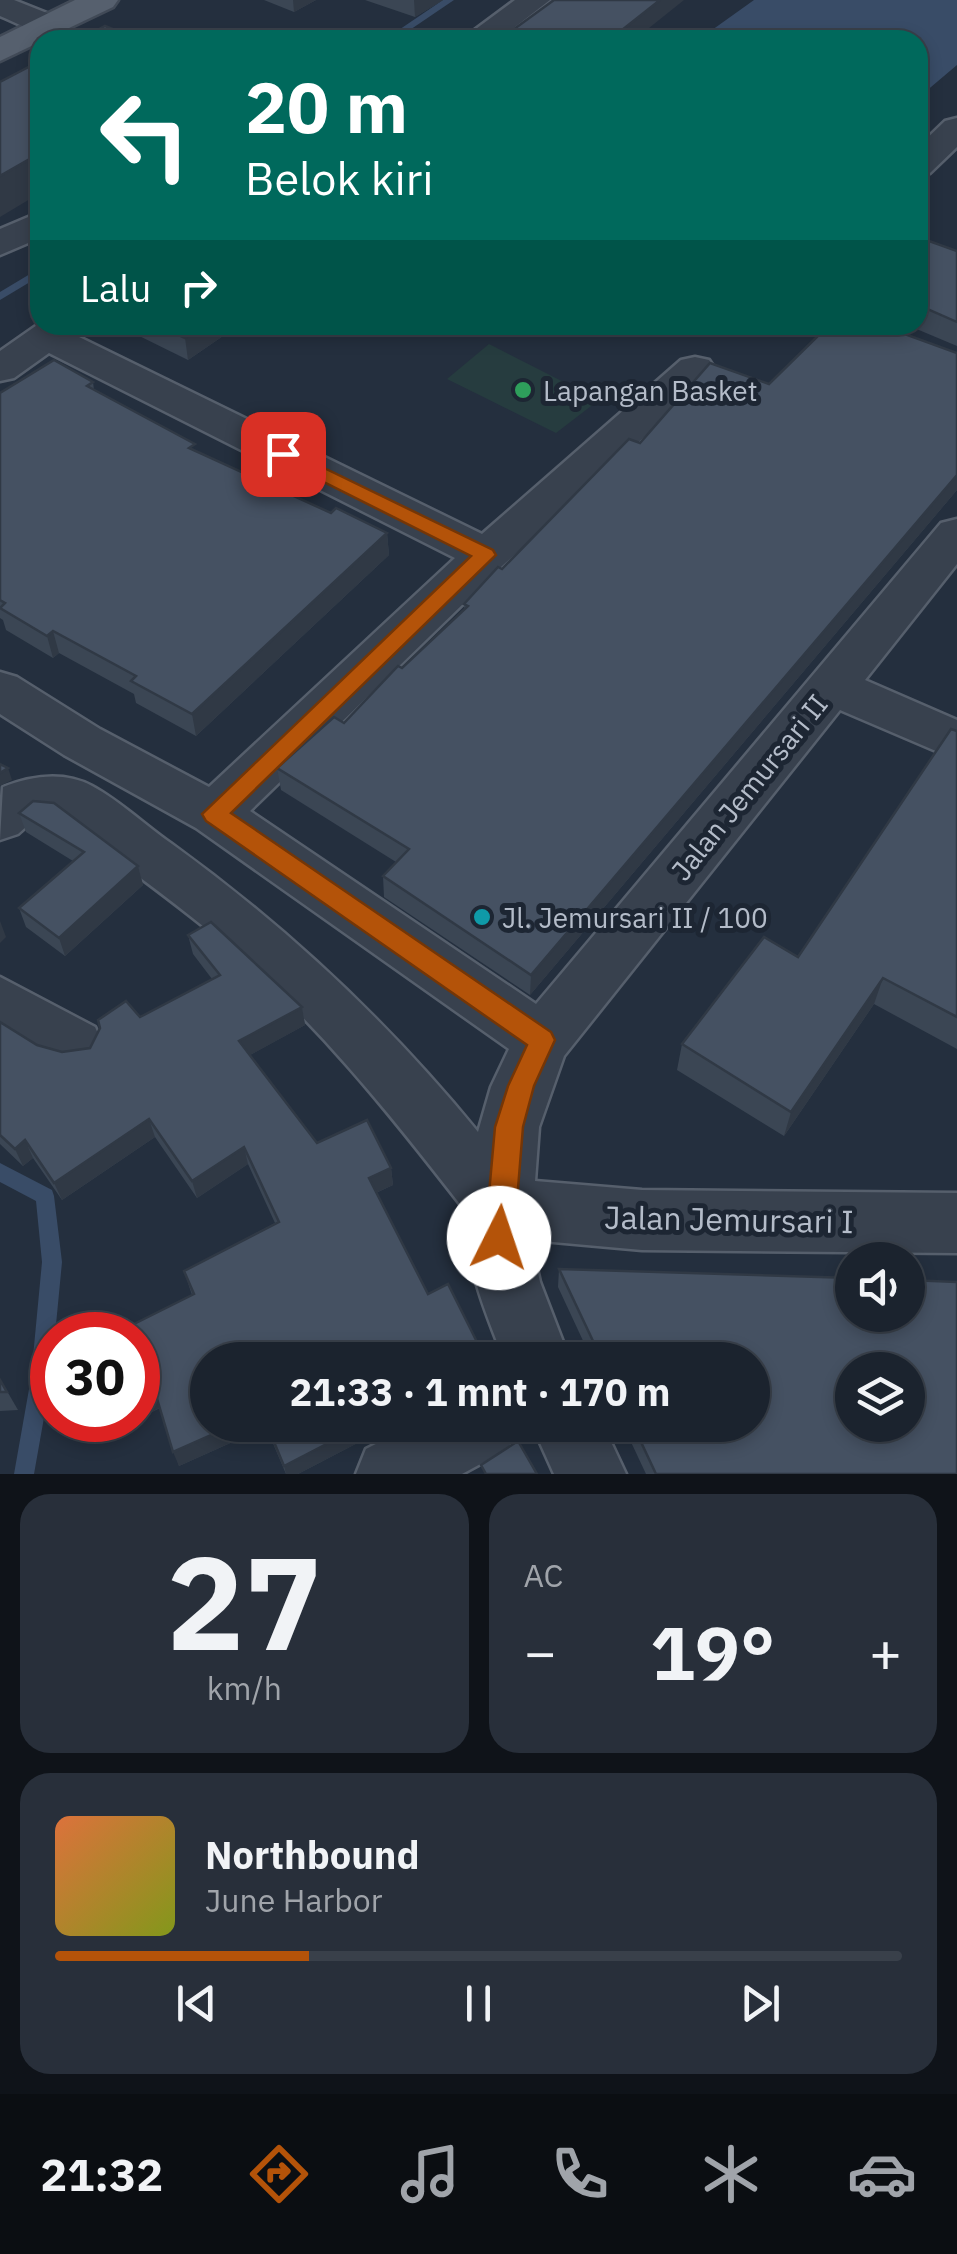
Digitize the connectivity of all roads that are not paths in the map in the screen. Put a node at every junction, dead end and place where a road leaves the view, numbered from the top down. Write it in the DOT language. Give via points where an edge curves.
graph roads {
  1 [pos="102,0"];
  2 [pos="535,0"];
  3 [pos="0,5"];
  4 [pos="51,26"];
  5 [pos="43,30"];
  6 [pos="492,30"];
  7 [pos="30,36"];
  8 [pos="0,51"];
  9 [pos="957,128"];
  10 [pos="928,158"];
  11 [pos="928,172"];
  12 [pos="957,183"];
  13 [pos="30,228"];
  14 [pos="0,244"];
  15 [pos="48,335"];
  16 [pos="62,335"];
  17 [pos="0,369"];
  18 [pos="695,370"];
  19 [pos="957,534"];
  20 [pos="486,555"];
  21 [pos="832,686"];
  22 [pos="0,690"];
  23 [pos="957,741"];
  24 [pos="214,814"];
  25 [pos="0,819"];
  26 [pos="0,1002"];
  27 [pos="542,1040"];
  28 [pos="74,1045"];
  29 [pos="500,1208"];
  30 [pos="957,1223"];
  31 [pos="530,1342"];
  32 [pos="452,1442"];
  33 [pos="575,1442"];
  34 [pos="391,1474"];
  35 [pos="591,1474"];
  1 -- 4 [label="main road"];
  2 -- 6 [label="street"];
  3 -- 4 [label="street"];
  4 -- 5 [label="main road"];
  7 -- 8 [label="main road"];
  9 -- 10 [label="street"];
  11 -- 12 [label="street"];
  13 -- 14 [label="street"];
  15 -- 17 [label="street"];
  16 -- 20 [label="street"];
  18 -- 20 [label="street"];
  19 -- 21 [label="street, Jalan Jemursari II"];
  20 -- 24 [label="street"];
  21 -- 23 [label="street"];
  21 -- 27 [label="street, Jalan Jemursari II"];
  22 -- 24 [label="street"];
  24 -- 27 [label="street"];
  25 -- 29 [label="street" via="34,796 73,800 234,919 407,1089"];
  26 -- 28 [label="street"];
  27 -- 29 [label="street, Jalan Jemursari II" via="509,1127"];
  29 -- 30 [label="street, Jalan Jemursari I" via="642,1220"];
  29 -- 31 [label="street, Jalan Jemursari II" via="508,1282"];
  32 -- 34 [label="street"];
  33 -- 35 [label="street"];
}
